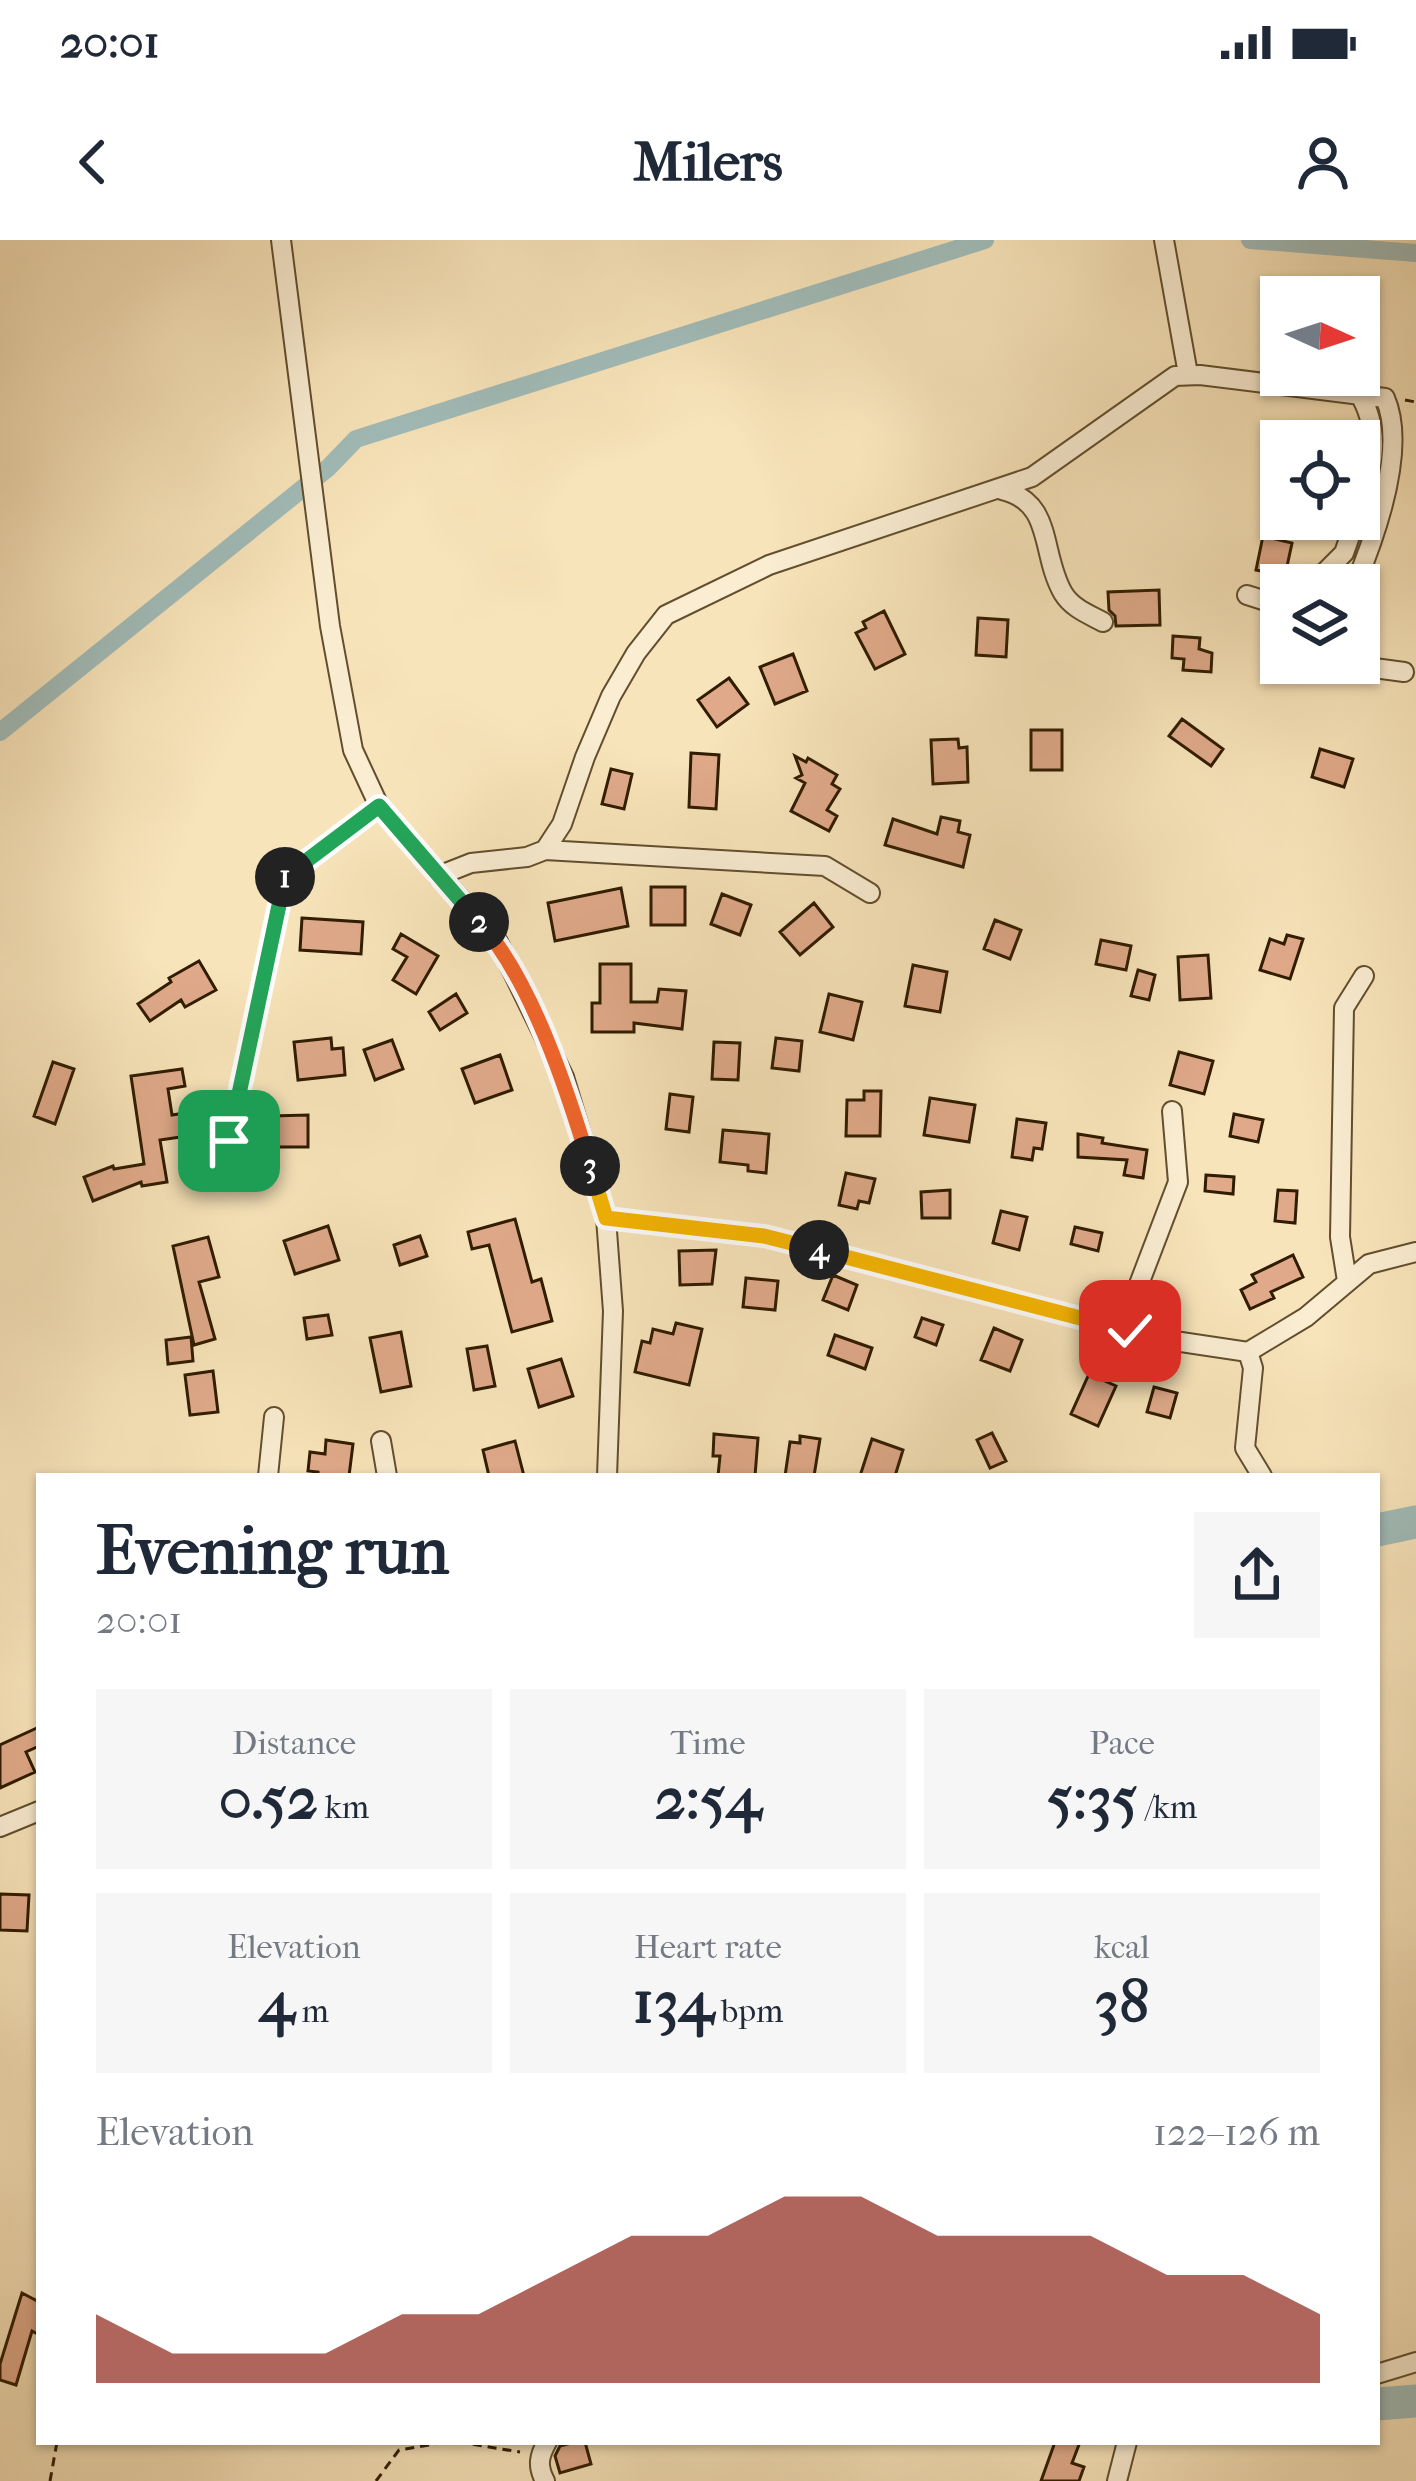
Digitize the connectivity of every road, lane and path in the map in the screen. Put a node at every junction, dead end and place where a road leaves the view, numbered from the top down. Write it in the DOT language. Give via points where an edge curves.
graph roads {
  1 [pos="281,240"];
  2 [pos="1164,243"];
  3 [pos="1188,374"];
  4 [pos="1260,382"];
  5 [pos="1376,396"];
  6 [pos="1002,490"];
  7 [pos="1364,564"];
  8 [pos="1247,595"];
  9 [pos="1260,599"];
  10 [pos="1103,622"];
  11 [pos="1380,669"];
  12 [pos="1404,672"];
  13 [pos="379,806"];
  14 [pos="544,850"];
  15 [pos="438,876"];
  16 [pos="870,892"];
  17 [pos="1364,976"];
  18 [pos="1172,1111"];
  19 [pos="229,1141"];
  20 [pos="606,1218"];
  21 [pos="1416,1252"];
  22 [pos="1347,1281"];
  23 [pos="1130,1331"];
  24 [pos="1248,1352"];
  25 [pos="274,1417"];
  26 [pos="381,1441"];
  27 [pos="268,1473"];
  28 [pos="386,1473"];
  29 [pos="608,1473"];
  30 [pos="1260,1473"];
  31 [pos="36,1812"];
  32 [pos="0,1827"];
  33 [pos="1416,2362"];
  34 [pos="1380,2373"];
  35 [pos="56,2445"];
  36 [pos="428,2445"];
  37 [pos="500,2445"];
  38 [pos="1126,2445"];
  39 [pos="543,2448"];
  40 [pos="50,2481"];
  41 [pos="376,2481"];
  42 [pos="544,2481"];
  43 [pos="1117,2481"];
  1 -- 13 [label="street" via="330,626 353,750"];
  2 -- 3 [label="street"];
  3 -- 4 [label="street"];
  3 -- 6 [label="street" via="1158,385"];
  5 -- 7 [label="street" via="1392,414 1388,473"];
  6 -- 10 [label="street" via="1024,495 1035,508 1064,596"];
  6 -- 14 [label="street" via="769,565 666,614 610,696 562,824"];
  8 -- 9 [label="street"];
  11 -- 12 [label="street"];
  13 -- 15 [label="street"];
  13 -- 19 [label="street" via="285,877"];
  14 -- 15 [label="street"];
  14 -- 16 [label="street" via="825,866"];
  15 -- 20 [label="street" via="498,942 564,1077"];
  17 -- 22 [label="street" via="1345,1008 1340,1237"];
  18 -- 23 [label="street" via="1178,1182 1136,1292"];
  20 -- 23 [label="street" via="764,1236"];
  20 -- 29 [label="street" via="614,1311"];
  21 -- 22 [label="street" via="1369,1264"];
  22 -- 24 [label="street"];
  23 -- 24 [label="street"];
  24 -- 30 [label="street" via="1245,1448"];
  25 -- 27 [label="street"];
  26 -- 28 [label="street"];
  31 -- 32 [label="street"];
  33 -- 34 [label="street"];
  35 -- 40 [label="path"];
  36 -- 41 [label="path" via="399,2450"];
  37 -- 39 [label="path"];
  38 -- 43 [label="street"];
  39 -- 42 [label="street"];
}
